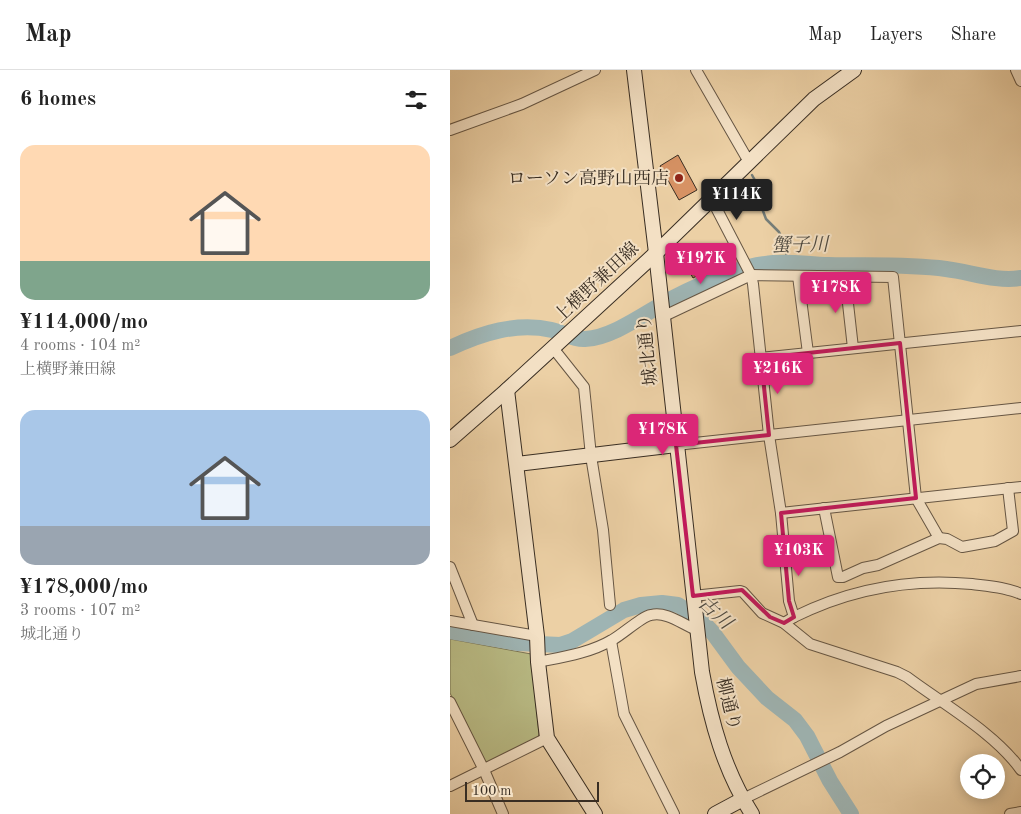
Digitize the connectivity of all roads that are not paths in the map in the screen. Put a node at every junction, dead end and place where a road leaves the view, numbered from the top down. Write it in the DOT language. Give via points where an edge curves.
graph roads {
  1 [pos="594,70"];
  2 [pos="634,70"];
  3 [pos="696,70"];
  4 [pos="854,70"];
  5 [pos="1016,70"];
  6 [pos="1021,81"];
  7 [pos="450,130"];
  8 [pos="749,162"];
  9 [pos="711,198"];
  10 [pos="656,253"];
  11 [pos="752,275"];
  12 [pos="798,276"];
  13 [pos="845,277"];
  14 [pos="662,315"];
  15 [pos="1021,331"];
  16 [pos="562,339"];
  17 [pos="900,343"];
  18 [pos="853,348"];
  19 [pos="808,353"];
  20 [pos="761,358"];
  21 [pos="507,390"];
  22 [pos="1021,408"];
  23 [pos="908,420"];
  24 [pos="769,434"];
  25 [pos="450,440"];
  26 [pos="676,445"];
  27 [pos="591,456"];
  28 [pos="517,464"];
  29 [pos="1021,487"];
  30 [pos="1008,488"];
  31 [pos="916,498"];
  32 [pos="824,508"];
  33 [pos="781,513"];
  34 [pos="939,538"];
  35 [pos="450,567"];
  36 [pos="1021,594"];
  37 [pos="693,598"];
  38 [pos="610,605"];
  39 [pos="794,617"];
  40 [pos="450,621"];
  41 [pos="784,623"];
  42 [pos="473,625"];
  43 [pos="697,629"];
  44 [pos="537,636"];
  45 [pos="611,641"];
  46 [pos="538,662"];
  47 [pos="1021,676"];
  48 [pos="940,701"];
  49 [pos="450,702"];
  50 [pos="547,738"];
  51 [pos="484,770"];
  52 [pos="1021,770"];
  53 [pos="450,786"];
  54 [pos="743,799"];
  55 [pos="1021,812"];
  56 [pos="503,814"];
  57 [pos="595,814"];
  58 [pos="674,814"];
  59 [pos="715,814"];
  60 [pos="752,814"];
  61 [pos="1010,814"];
  1 -- 7 [label="street" via="522,104"];
  2 -- 10 [label="street, 城北通り"];
  3 -- 8 [label="street"];
  4 -- 8 [label="street, 上横野兼田線" via="814,100"];
  5 -- 6 [label="street"];
  8 -- 9 [label="street, 上横野兼田線"];
  9 -- 10 [label="street, 上横野兼田線"];
  9 -- 11 [label="street"];
  10 -- 14 [label="street, 城北通り"];
  10 -- 16 [label="street, 上横野兼田線"];
  11 -- 12 [label="street"];
  11 -- 14 [label="street"];
  11 -- 20 [label="street"];
  12 -- 13 [label="street"];
  12 -- 19 [label="street"];
  13 -- 17 [label="street" via="893,277"];
  13 -- 18 [label="street"];
  14 -- 26 [label="street, 城北通り"];
  15 -- 17 [label="street"];
  16 -- 21 [label="street, 上横野兼田線"];
  16 -- 27 [label="street" via="584,388"];
  17 -- 18 [label="street"];
  17 -- 23 [label="street"];
  18 -- 19 [label="street"];
  19 -- 20 [label="street"];
  20 -- 24 [label="street"];
  21 -- 25 [label="street, 上横野兼田線"];
  21 -- 28 [label="street"];
  22 -- 23 [label="street"];
  23 -- 24 [label="street"];
  23 -- 31 [label="street"];
  24 -- 26 [label="street"];
  24 -- 33 [label="street"];
  26 -- 27 [label="street"];
  26 -- 37 [label="street, 城北通り"];
  27 -- 28 [label="street"];
  27 -- 38 [label="street" via="603,530"];
  28 -- 44 [label="street"];
  29 -- 30 [label="street"];
  30 -- 31 [label="street"];
  30 -- 34 [label="street" via="1013,531 995,541 962,547 947,538"];
  31 -- 32 [label="street"];
  31 -- 34 [label="street"];
  32 -- 33 [label="street"];
  32 -- 34 [label="street" via="838,577"];
  33 -- 39 [label="street" via="788,601"];
  35 -- 42 [label="street"];
  36 -- 39 [label="street" via="945,581 897,584 820,604"];
  37 -- 41 [label="street" via="740,591 762,613"];
  37 -- 43 [label="street, 柳通り"];
  39 -- 41 [label="street"];
  40 -- 42 [label="street"];
  41 -- 48 [label="street" via="810,644 897,672"];
  42 -- 44 [label="street"];
  43 -- 45 [label="street" via="683,625 671,616 650,614"];
  43 -- 54 [label="street, 柳通り" via="713,725"];
  44 -- 46 [label="street"];
  45 -- 46 [label="street" via="577,654"];
  45 -- 58 [label="street" via="624,714"];
  46 -- 50 [label="street"];
  47 -- 48 [label="street" via="983,681"];
  48 -- 52 [label="street" via="1002,748"];
  48 -- 54 [label="street"];
  49 -- 51 [label="street"];
  50 -- 51 [label="street"];
  50 -- 57 [label="street"];
  51 -- 53 [label="street"];
  51 -- 56 [label="street"];
  54 -- 59 [label="street"];
  54 -- 60 [label="street, 柳通り"];
  55 -- 61 [label="street"];
}
